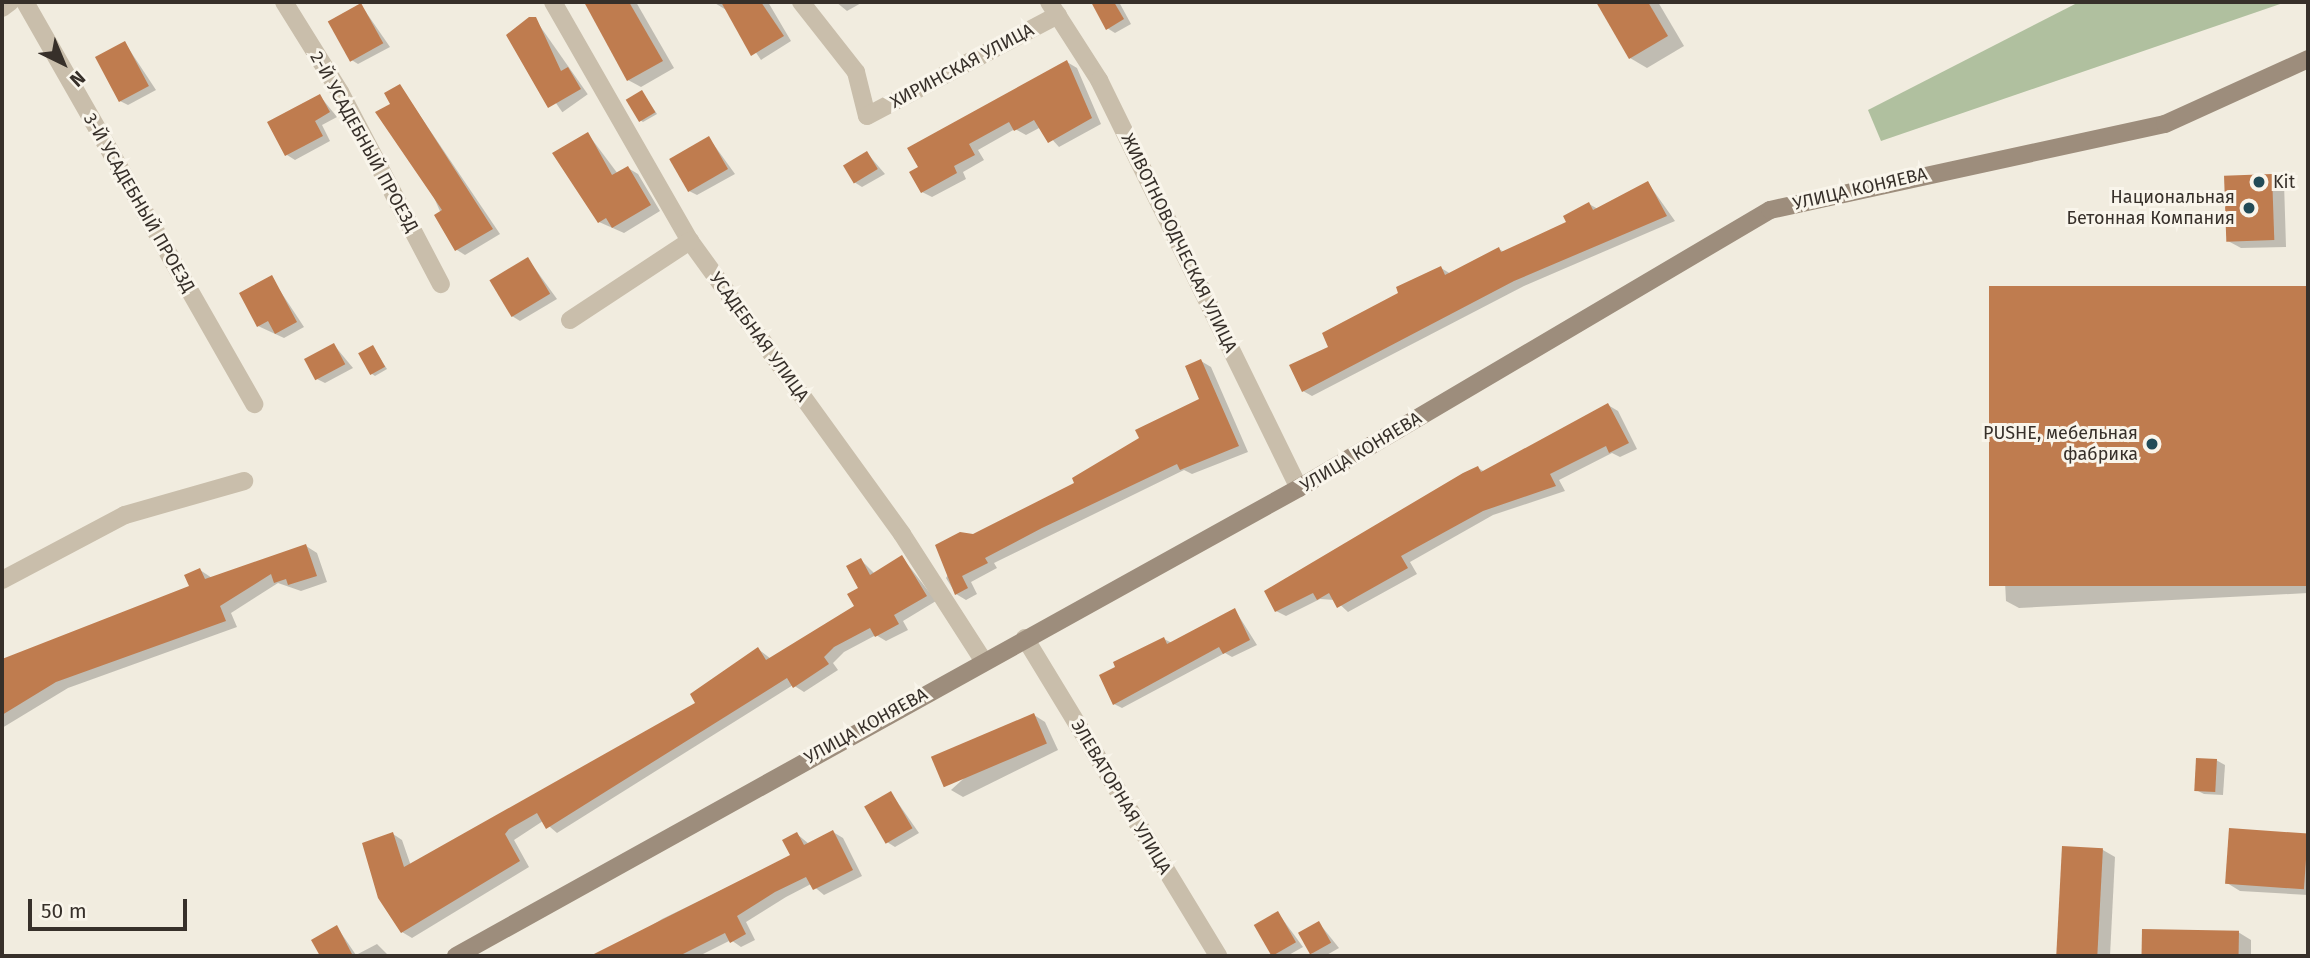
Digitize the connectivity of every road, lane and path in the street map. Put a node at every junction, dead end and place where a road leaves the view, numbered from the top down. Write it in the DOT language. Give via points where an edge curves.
graph roads {
  1 [pos="10,2"];
  2 [pos="25,2"];
  3 [pos="284,2"];
  4 [pos="553,2"];
  5 [pos="801,2"];
  6 [pos="2,8"];
  7 [pos="1054,9"];
  8 [pos="2308,59"];
  9 [pos="690,241"];
  10 [pos="441,284"];
  11 [pos="570,320"];
  12 [pos="254,404"];
  13 [pos="244,481"];
  14 [pos="1299,488"];
  15 [pos="2,580"];
  16 [pos="1025,638"];
  17 [pos="983,660"];
  18 [pos="456,956"];
  19 [pos="1218,956"];
  1 -- 6 [label="street"];
  2 -- 12 [label="street, 3-Й УСАДЕБНЫЙ ПРОЕЗД"];
  3 -- 10 [label="street, 2-Й УСАДЕБНЫЙ ПРОЕЗД" via="340,92"];
  4 -- 9 [label="street, УСАДЕБНАЯ УЛИЦА"];
  5 -- 7 [label="street, ХИРИНСКАЯ УЛИЦА" via="856,72 867,116"];
  7 -- 14 [label="street, ЖИВОТНОВОДЧЕСКАЯ УЛИЦА" via="1099,80"];
  8 -- 14 [label="street, УЛИЦА КОНЯЕВА" via="2165,124 1770,210"];
  9 -- 11 [label="street"];
  9 -- 17 [label="street, УСАДЕБНАЯ УЛИЦА" via="902,534"];
  13 -- 15 [label="street" via="125,515"];
  14 -- 16 [label="street, УЛИЦА КОНЯЕВА"];
  16 -- 17 [label="street, УЛИЦА КОНЯЕВА"];
  16 -- 19 [label="street, ЭЛЕВАТОРНАЯ УЛИЦА"];
  17 -- 18 [label="street, УЛИЦА КОНЯЕВА"];
}
